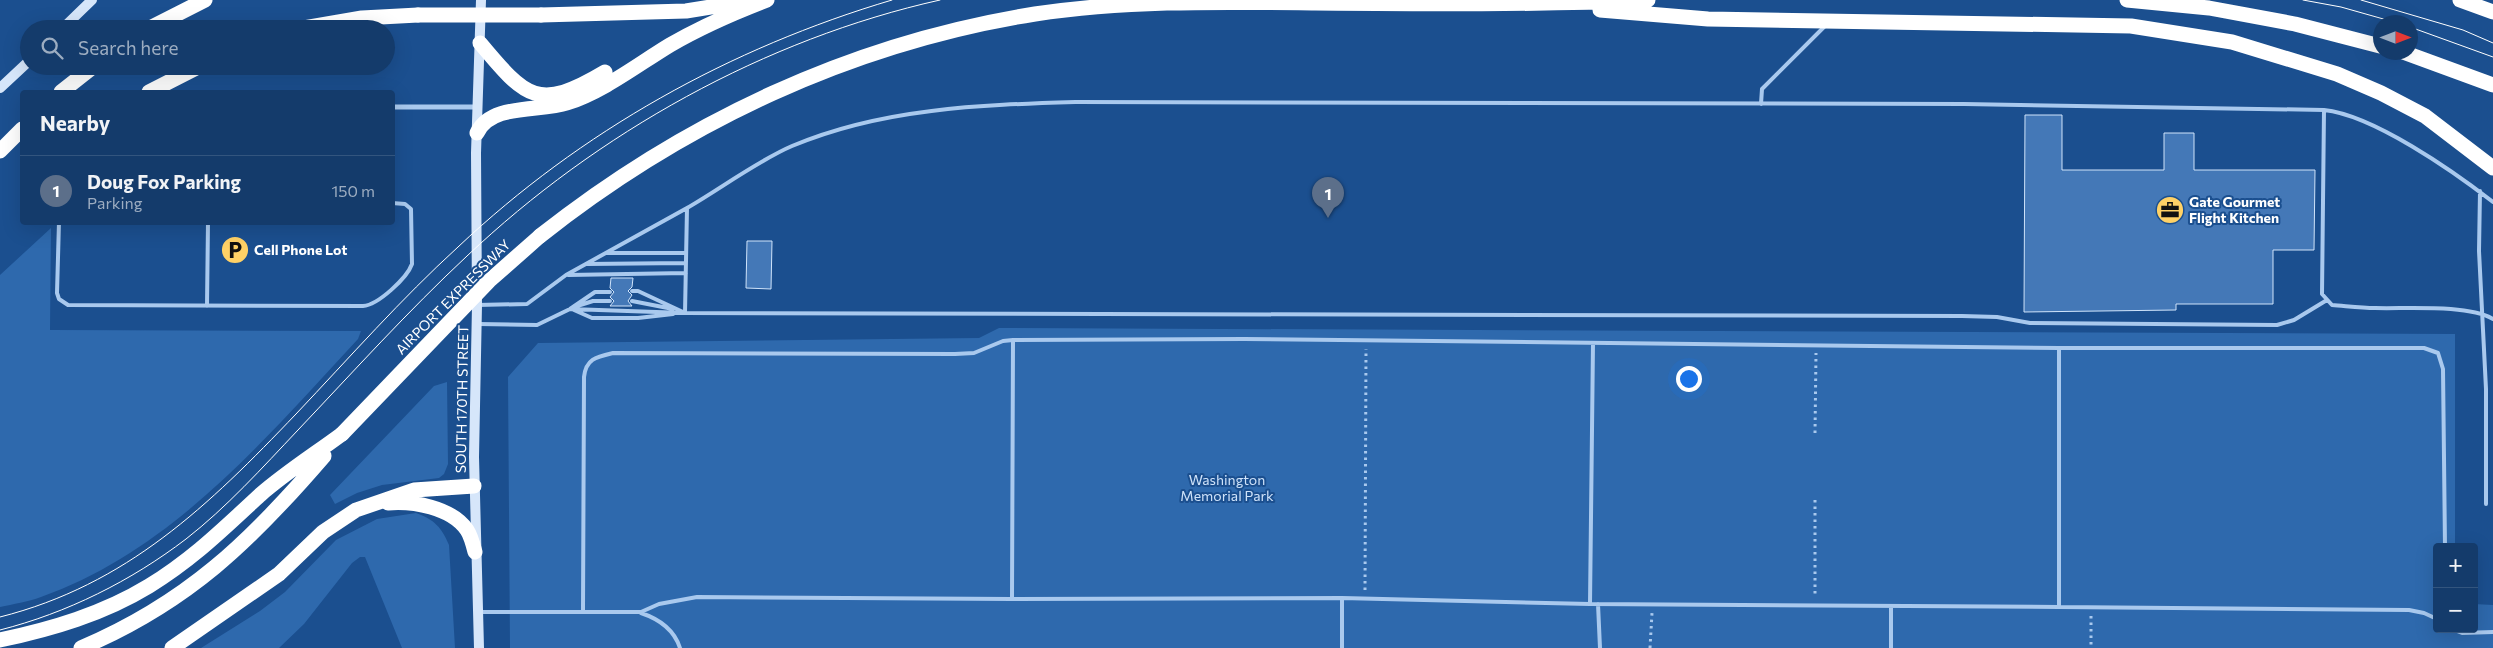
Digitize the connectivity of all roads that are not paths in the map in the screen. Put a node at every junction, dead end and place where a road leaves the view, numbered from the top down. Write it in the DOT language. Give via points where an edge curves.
graph roads {
  1 [pos="92,0"];
  2 [pos="205,0"];
  3 [pos="481,0"];
  4 [pos="750,0"];
  5 [pos="767,0"];
  6 [pos="1648,0"];
  7 [pos="2127,0"];
  8 [pos="2460,0"];
  9 [pos="1536,5"];
  10 [pos="2493,12"];
  11 [pos="722,18"];
  12 [pos="71,20"];
  13 [pos="166,20"];
  14 [pos="353,20"];
  15 [pos="1831,20"];
  16 [pos="480,43"];
  17 [pos="2373,44"];
  18 [pos="2418,58"];
  19 [pos="20,69"];
  20 [pos="83,75"];
  21 [pos="182,75"];
  22 [pos="2493,85"];
  23 [pos="0,88"];
  24 [pos="64,90"];
  25 [pos="153,90"];
  26 [pos="1762,104"];
  27 [pos="395,107"];
  28 [pos="478,107"];
  29 [pos="2324,110"];
  30 [pos="20,131"];
  31 [pos="476,133"];
  32 [pos="0,152"];
  33 [pos="2493,168"];
  34 [pos="2480,192"];
  35 [pos="2493,202"];
  36 [pos="395,203"];
  37 [pos="687,208"];
  38 [pos="59,225"];
  39 [pos="208,225"];
  40 [pos="604,252"];
  41 [pos="686,252"];
  42 [pos="686,263"];
  43 [pos="585,264"];
  44 [pos="686,273"];
  45 [pos="566,275"];
  46 [pos="632,291"];
  47 [pos="610,292"];
  48 [pos="632,300"];
  49 [pos="2327,300"];
  50 [pos="610,301"];
  51 [pos="477,305"];
  52 [pos="207,306"];
  53 [pos="570,309"];
  54 [pos="685,313"];
  55 [pos="2483,314"];
  56 [pos="2493,319"];
  57 [pos="476,324"];
  58 [pos="1013,340"];
  59 [pos="1593,343"];
  60 [pos="2059,348"];
  61 [pos="2486,389"];
  62 [pos="2493,389"];
  63 [pos="294,479"];
  64 [pos="474,486"];
  65 [pos="2486,504"];
  66 [pos="369,505"];
  67 [pos="2445,543"];
  68 [pos="475,552"];
  69 [pos="1342,598"];
  70 [pos="1012,599"];
  71 [pos="1590,604"];
  72 [pos="1598,604"];
  73 [pos="1891,606"];
  74 [pos="2059,607"];
  75 [pos="478,612"];
  76 [pos="583,612"];
  77 [pos="641,612"];
  78 [pos="2433,618"];
  79 [pos="2478,632"];
  80 [pos="2493,632"];
  81 [pos="0,640"];
  82 [pos="81,648"];
  83 [pos="172,648"];
  84 [pos="478,648"];
  85 [pos="680,648"];
  86 [pos="1342,648"];
  87 [pos="1600,648"];
  88 [pos="1891,648"];
  1 -- 12 [label="street"];
  2 -- 13 [label="highway"];
  3 -- 16 [label="street, SOUTH 170TH STREET"];
  4 -- 14 [label="highway, bridge" via="686,11 418,15"];
  5 -- 11 [label="highway"];
  6 -- 9 [label="highway, AIRPORT EXPRESSWAY"];
  7 -- 17 [label="highway" via="2219,10 2295,24"];
  8 -- 10 [label="highway"];
  9 -- 15 [label="highway" via="1708,19"];
  9 -- 63 [label="highway, AIRPORT EXPRESSWAY, bridge" via="1161,3 1052,12 974,26 850,62 764,96 709,124 597,193 488,281 342,434"];
  11 -- 16 [label="highway" via="652,44 589,82 551,95 541,96 523,90"];
  11 -- 31 [label="highway" via="578,99 550,107 507,112 484,122"];
  15 -- 26 [label="lane" via="1762,89"];
  15 -- 33 [label="highway" via="2130,26 2232,42 2337,74 2381,93 2425,116"];
  16 -- 28 [label="street, SOUTH 170TH STREET"];
  18 -- 22 [label="highway"];
  19 -- 23 [label="street"];
  20 -- 24 [label="highway"];
  21 -- 25 [label="highway"];
  26 -- 29 [label="lane"];
  26 -- 37 [label="lane" via="1076,102 956,108 862,122 818,135 790,147"];
  27 -- 28 [label="street"];
  28 -- 31 [label="street, SOUTH 170TH STREET"];
  29 -- 34 [label="lane" via="2341,113 2382,130"];
  29 -- 49 [label="lane" via="2322,294"];
  30 -- 32 [label="highway"];
  31 -- 51 [label="street, SOUTH 170TH STREET"];
  34 -- 35 [label="lane"];
  34 -- 55 [label="lane"];
  36 -- 52 [label="lane" via="405,204 411,209 412,264 408,272 375,303 363,306"];
  37 -- 40 [label="lane"];
  37 -- 41 [label="lane"];
  38 -- 52 [label="lane" via="58,293 64,304"];
  39 -- 52 [label="lane"];
  40 -- 41 [label="lane"];
  40 -- 43 [label="lane"];
  41 -- 42 [label="lane"];
  42 -- 43 [label="lane"];
  42 -- 44 [label="lane"];
  43 -- 45 [label="lane"];
  44 -- 45 [label="lane"];
  44 -- 54 [label="lane"];
  45 -- 51 [label="lane" via="527,304"];
  46 -- 54 [label="lane"];
  47 -- 53 [label="lane" via="595,292"];
  48 -- 54 [label="lane"];
  49 -- 54 [label="lane" via="2290,322 2277,325 2030,323 1997,316"];
  49 -- 55 [label="lane" via="2332,305"];
  50 -- 53 [label="lane"];
  51 -- 57 [label="street, SOUTH 170TH STREET"];
  53 -- 54 [label="lane"];
  53 -- 54 [label="lane" via="592,318"];
  53 -- 57 [label="lane" via="537,325"];
  55 -- 56 [label="lane"];
  55 -- 61 [label="lane"];
  57 -- 64 [label="street, SOUTH 170TH STREET"];
  58 -- 59 [label="lane"];
  58 -- 70 [label="lane"];
  58 -- 76 [label="lane" via="1003,340 974,353 955,354 613,353 593,358 587,362 584,377"];
  59 -- 60 [label="lane"];
  59 -- 71 [label="lane"];
  60 -- 67 [label="lane" via="2417,347 2438,353 2443,369"];
  60 -- 74 [label="lane"];
  61 -- 62 [label="lane"];
  61 -- 65 [label="lane"];
  63 -- 81 [label="highway" via="261,494 202,550 148,586 82,618"];
  63 -- 82 [label="highway, AIRPORT EXPRESSWAY" via="253,535 204,577 152,612"];
  64 -- 66 [label="highway" via="414,490"];
  64 -- 68 [label="street, SOUTH 170TH STREET"];
  66 -- 68 [label="highway" via="405,502 427,505 459,521 466,529"];
  66 -- 83 [label="highway" via="341,519 279,574"];
  68 -- 75 [label="street, SOUTH 170TH STREET"];
  69 -- 70 [label="lane"];
  69 -- 71 [label="lane"];
  69 -- 86 [label="lane"];
  70 -- 77 [label="lane" via="697,597 659,604"];
  71 -- 72 [label="lane"];
  72 -- 73 [label="lane"];
  72 -- 87 [label="lane"];
  73 -- 74 [label="lane"];
  73 -- 88 [label="lane"];
  74 -- 78 [label="lane" via="2409,610"];
  75 -- 76 [label="lane"];
  75 -- 84 [label="street, SOUTH 170TH STREET"];
  76 -- 77 [label="lane"];
  77 -- 85 [label="lane" via="659,619 678,640"];
  79 -- 80 [label="lane"];
}
